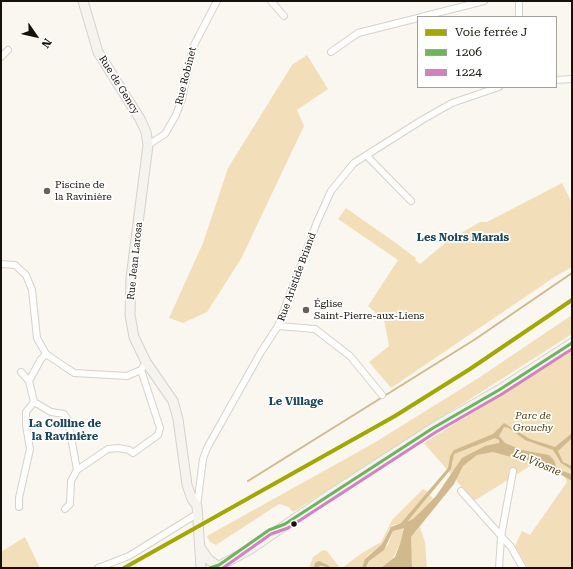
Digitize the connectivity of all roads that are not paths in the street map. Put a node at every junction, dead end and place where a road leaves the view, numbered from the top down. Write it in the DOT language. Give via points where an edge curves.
graph roads {
  1 [pos="83,1"];
  2 [pos="217,1"];
  3 [pos="271,1"];
  4 [pos="484,1"];
  5 [pos="520,1"];
  6 [pos="284,16"];
  7 [pos="425,16"];
  8 [pos="519,16"];
  9 [pos="417,18"];
  10 [pos="8,50"];
  11 [pos="331,52"];
  12 [pos="1,57"];
  13 [pos="572,79"];
  14 [pos="557,80"];
  15 [pos="496,88"];
  16 [pos="148,145"];
  17 [pos="367,156"];
  18 [pos="411,201"];
  19 [pos="1,264"];
  20 [pos="278,326"];
  21 [pos="572,342"];
  22 [pos="46,354"];
  23 [pos="144,366"];
  24 [pos="21,372"];
  25 [pos="29,381"];
  26 [pos="382,395"];
  27 [pos="34,402"];
  28 [pos="77,470"];
  29 [pos="513,471"];
  30 [pos="461,491"];
  31 [pos="19,507"];
  32 [pos="65,509"];
  33 [pos="197,510"];
  34 [pos="501,537"];
  35 [pos="199,546"];
  36 [pos="249,550"];
  37 [pos="218,567"];
  38 [pos="98,568"];
  39 [pos="201,568"];
  40 [pos="236,568"];
  41 [pos="499,568"];
  42 [pos="523,568"];
  1 -- 16 [label="street, Rue de Gency" via="98,52 140,119"];
  2 -- 16 [label="street, Rue Robinet" via="193,47 176,115 165,134"];
  3 -- 6 [label="street"];
  4 -- 7 [label="street"];
  5 -- 8 [label="street"];
  9 -- 11 [label="street" via="358,33"];
  10 -- 12 [label="street"];
  13 -- 14 [label="street"];
  15 -- 17 [label="street, Rue Aristide Briand" via="452,103"];
  16 -- 23 [label="street, Rue Jean Larosa" via="131,278 130,315"];
  17 -- 18 [label="street"];
  17 -- 20 [label="street, Rue Aristide Briand" via="354,163 332,192 317,222"];
  19 -- 22 [label="street" via="15,264 26,275 32,290 37,338"];
  20 -- 26 [label="street" via="315,329 350,356"];
  20 -- 33 [label="street, Rue Aristide Briand" via="207,448 203,459"];
  21 -- 36 [label="street" via="331,494"];
  22 -- 23 [label="street" via="74,373 126,376"];
  22 -- 25 [label="street"];
  23 -- 28 [label="street" via="160,428 158,435 133,453 118,448 108,449"];
  23 -- 33 [label="street, Rue Jean Larosa" via="173,401 187,485"];
  24 -- 25 [label="street"];
  25 -- 27 [label="street"];
  27 -- 28 [label="street" via="51,412 64,414 68,420"];
  27 -- 31 [label="street" via="26,412 30,449"];
  28 -- 32 [label="street" via="71,481 70,504"];
  29 -- 34 [label="street"];
  30 -- 34 [label="street"];
  33 -- 35 [label="street, Rue Aristide Briand"];
  33 -- 38 [label="street" via="129,556"];
  34 -- 41 [label="street"];
  34 -- 42 [label="street" via="511,547"];
  35 -- 37 [label="street" via="205,556"];
  35 -- 39 [label="street, Rue Aristide Briand"];
  36 -- 37 [label="street"];
  36 -- 40 [label="street"];
}
